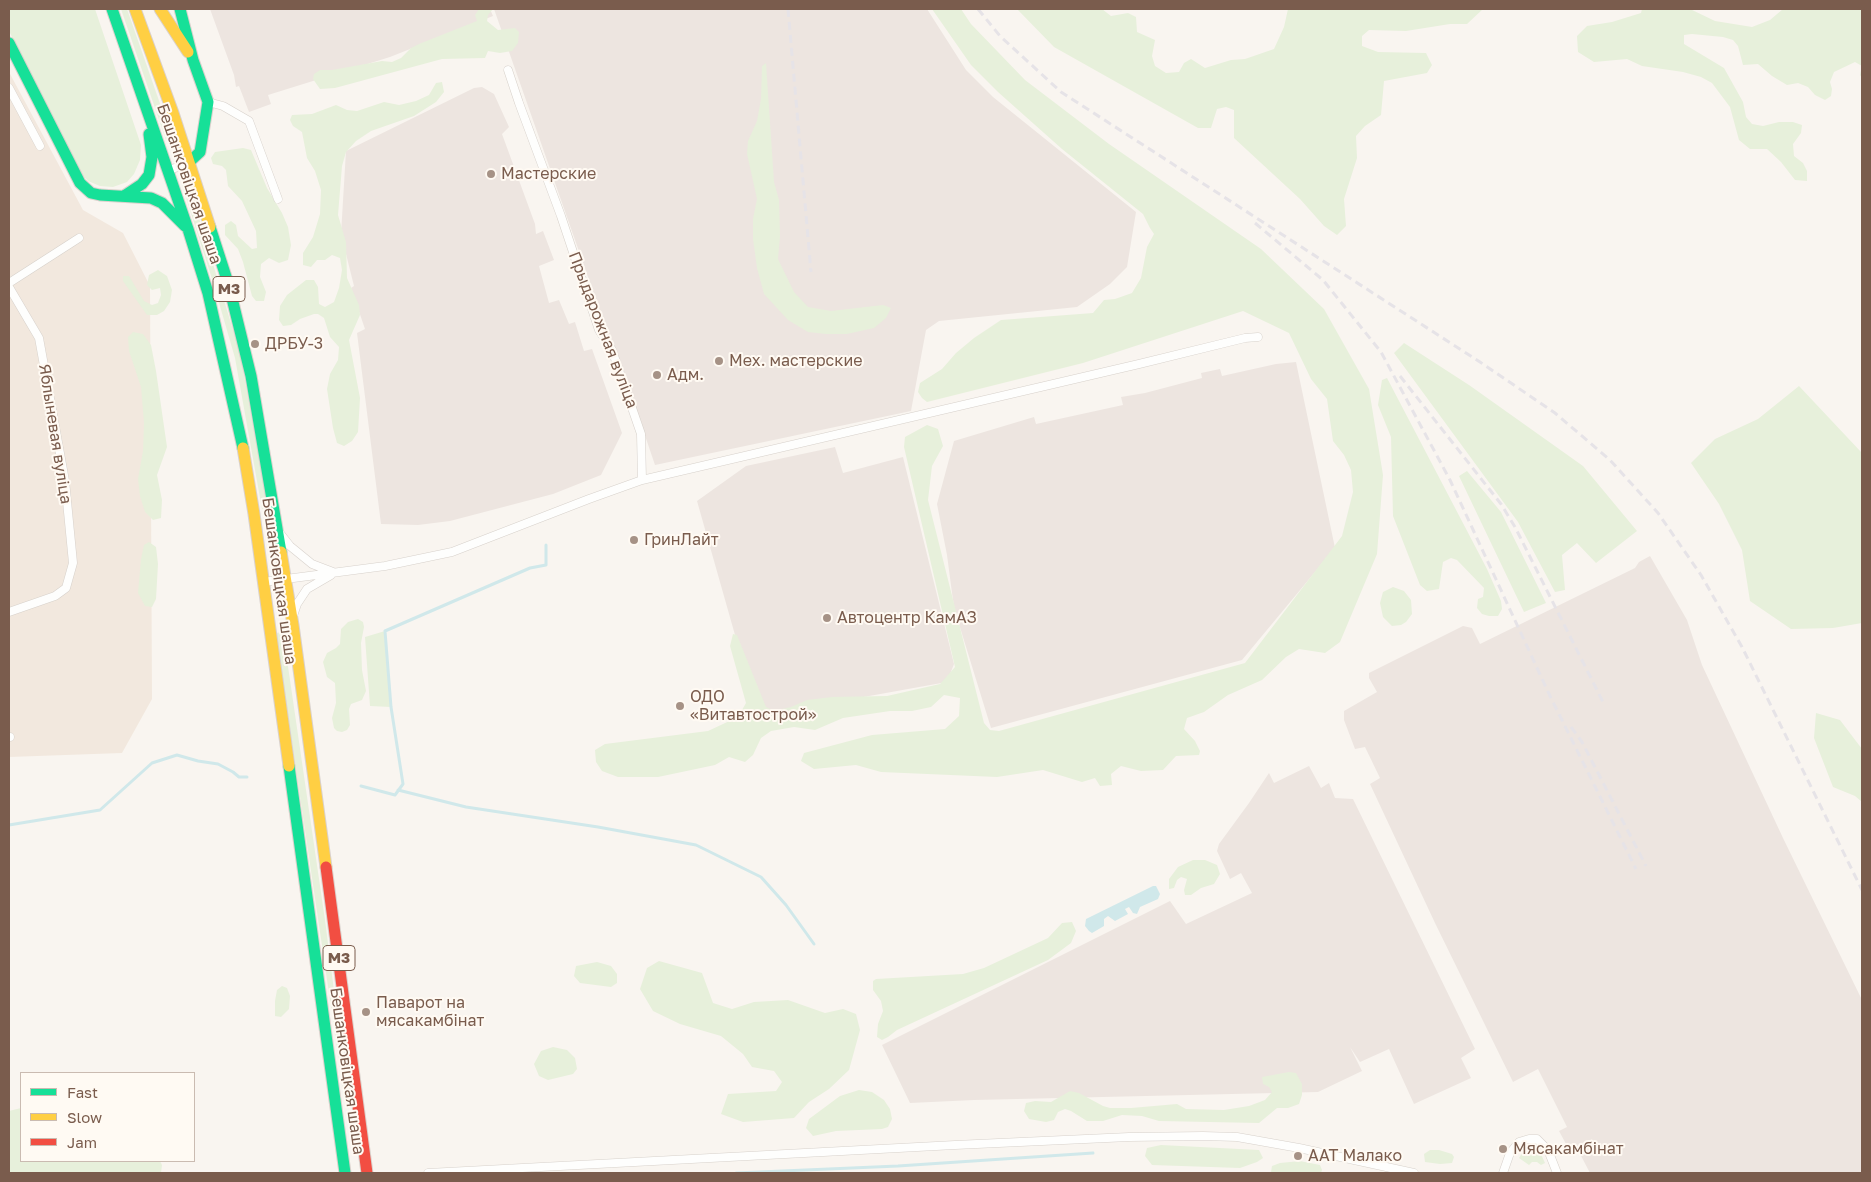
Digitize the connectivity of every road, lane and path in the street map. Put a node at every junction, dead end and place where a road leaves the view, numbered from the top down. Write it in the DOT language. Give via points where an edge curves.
graph roads {
  1 [pos="112,9"];
  2 [pos="135,9"];
  3 [pos="160,9"];
  4 [pos="180,11"];
  5 [pos="166,20"];
  6 [pos="9,43"];
  7 [pos="193,60"];
  8 [pos="508,70"];
  9 [pos="9,88"];
  10 [pos="208,102"];
  11 [pos="146,109"];
  12 [pos="40,146"];
  13 [pos="188,163"];
  14 [pos="167,171"];
  15 [pos="124,196"];
  16 [pos="278,199"];
  17 [pos="188,229"];
  18 [pos="79,238"];
  19 [pos="9,283"];
  20 [pos="9,287"];
  21 [pos="1258,337"];
  22 [pos="642,480"];
  23 [pos="278,531"];
  24 [pos="335,572"];
  25 [pos="286,579"];
  26 [pos="263,582"];
  27 [pos="9,612"];
  28 [pos="292,618"];
  29 [pos="345,1173"];
  30 [pos="367,1173"];
  31 [pos="428,1173"];
  32 [pos="1414,1173"];
  33 [pos="1503,1173"];
  34 [pos="1557,1173"];
  1 -- 11 [label="main road, Бешанковіцкая шаша / М3"];
  2 -- 13 [label="main road, Бешанковіцкая шаша / М3"];
  3 -- 5 [label="main road"];
  4 -- 5 [label="main road" via="178,19"];
  4 -- 7 [label="main road"];
  5 -- 7 [label="main road"];
  6 -- 15 [label="main road" via="80,182 91,193"];
  7 -- 10 [label="main road"];
  8 -- 22 [label="street, Прыдарожная вуліца" via="599,330 612,350 641,434"];
  9 -- 12 [label="street"];
  10 -- 13 [label="main road" via="200,152"];
  10 -- 16 [label="street" via="249,121"];
  11 -- 14 [label="main road, Бешанковіцкая шаша / М3"];
  11 -- 15 [label="main road" via="152,157 150,175"];
  13 -- 14 [label="street"];
  13 -- 23 [label="main road, Бешанковіцкая шаша / М3" via="244,345"];
  14 -- 17 [label="main road, Бешанковіцкая шаша / М3"];
  15 -- 17 [label="main road" via="152,198 162,203"];
  17 -- 26 [label="main road, Бешанковіцкая шаша / М3" via="214,316 242,443"];
  18 -- 19 [label="street"];
  20 -- 27 [label="street, Яблыневая вуліца" via="39,338 65,481 73,563 66,588 54,596"];
  21 -- 22 [label="street"];
  22 -- 24 [label="street" via="452,552 385,566"];
  23 -- 24 [label="street" via="312,564"];
  23 -- 25 [label="main road, Бешанковіцкая шаша / М3"];
  24 -- 25 [label="street"];
  24 -- 28 [label="street" via="307,589"];
  25 -- 26 [label="street"];
  25 -- 28 [label="main road, Бешанковіцкая шаша / М3"];
  26 -- 29 [label="main road, Бешанковіцкая шаша / М3"];
  28 -- 30 [label="main road, Бешанковіцкая шаша / М3"];
  31 -- 32 [label="street" via="1203,1136 1238,1137"];
  33 -- 34 [label="street" via="1510,1153 1519,1142 1537,1139 1548,1150"];
}
